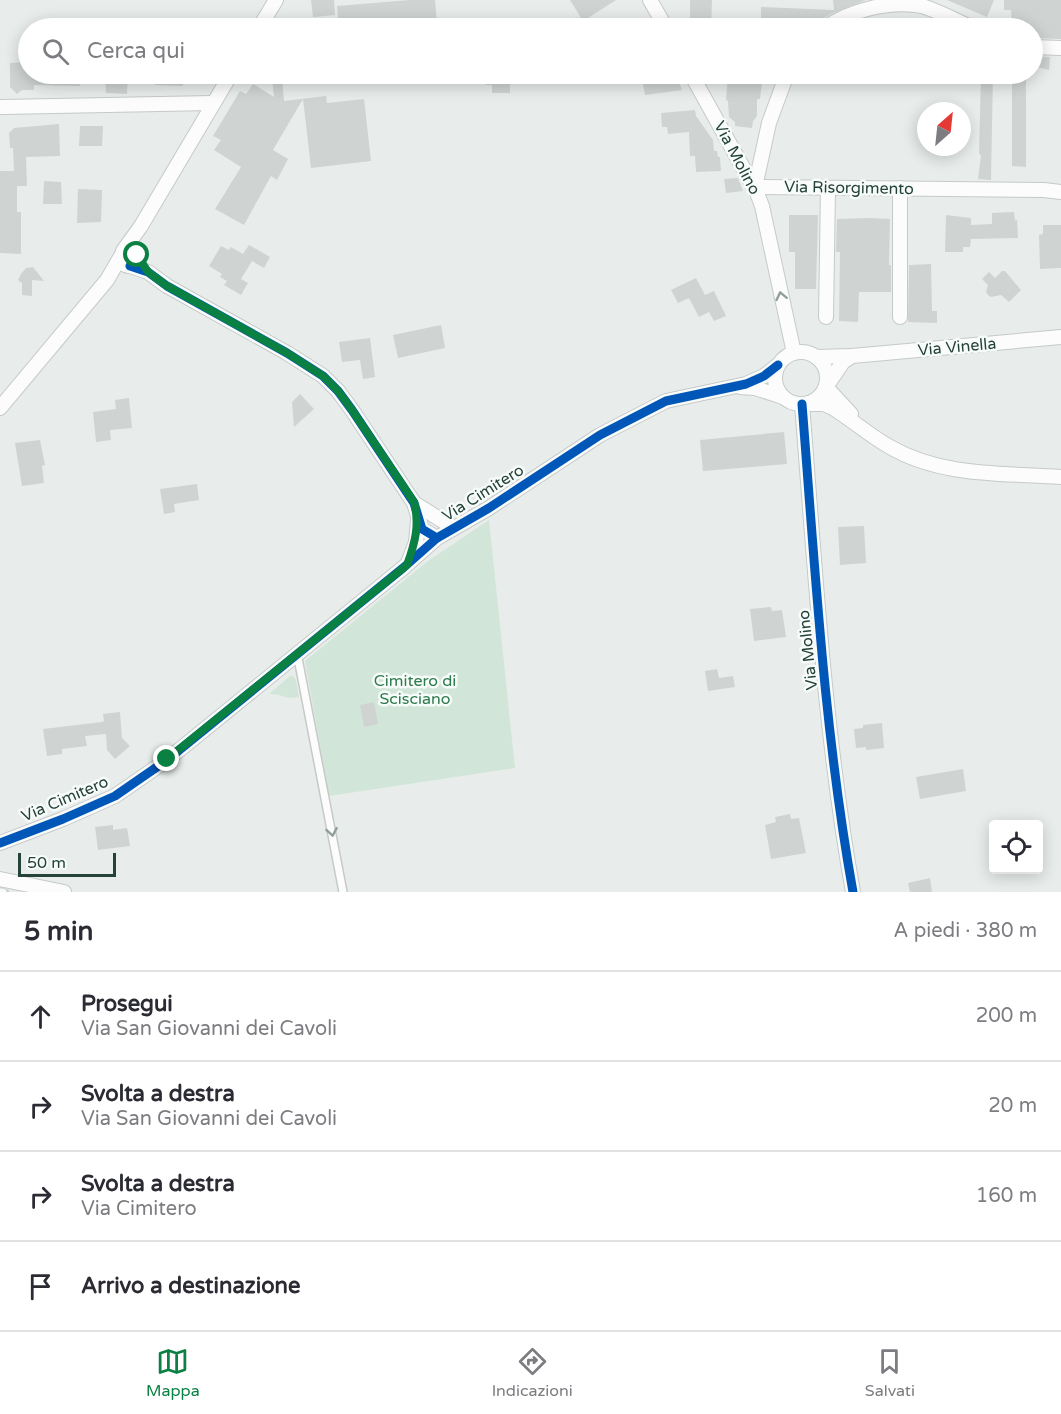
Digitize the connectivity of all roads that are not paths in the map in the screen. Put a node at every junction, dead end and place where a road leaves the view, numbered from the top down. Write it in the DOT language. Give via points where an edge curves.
graph roads {
  1 [pos="276,0"];
  2 [pos="650,0"];
  3 [pos="920,3"];
  4 [pos="265,18"];
  5 [pos="660,18"];
  6 [pos="843,18"];
  7 [pos="952,18"];
  8 [pos="1043,47"];
  9 [pos="1061,48"];
  10 [pos="224,84"];
  11 [pos="697,84"];
  12 [pos="783,84"];
  13 [pos="212,103"];
  14 [pos="2,107"];
  15 [pos="755,187"];
  16 [pos="828,188"];
  17 [pos="900,188"];
  18 [pos="1061,192"];
  19 [pos="129,259"];
  20 [pos="900,316"];
  21 [pos="826,317"];
  22 [pos="1061,337"];
  23 [pos="794,353"];
  24 [pos="852,356"];
  25 [pos="816,357"];
  26 [pos="778,365"];
  27 [pos="735,387"];
  28 [pos="826,387"];
  29 [pos="783,397"];
  30 [pos="804,404"];
  31 [pos="0,408"];
  32 [pos="866,431"];
  33 [pos="1061,477"];
  34 [pos="414,502"];
  35 [pos="418,518"];
  36 [pos="454,528"];
  37 [pos="437,538"];
  38 [pos="407,565"];
  39 [pos="297,653"];
  40 [pos="0,843"];
  41 [pos="0,879"];
  42 [pos="64,892"];
  43 [pos="343,892"];
  44 [pos="853,892"];
  1 -- 4 [label="street"];
  2 -- 5 [label="street"];
  3 -- 6 [label="street" via="873,5"];
  3 -- 7 [label="street"];
  8 -- 9 [label="street"];
  10 -- 13 [label="street"];
  11 -- 15 [label="street, Via Molino"];
  12 -- 15 [label="street" via="769,123"];
  13 -- 14 [label="street"];
  13 -- 19 [label="street" via="141,226"];
  15 -- 16 [label="street, Via Risorgimento"];
  23 -- 15 [label="street, Via Molino, one-way"];
  16 -- 17 [label="street, Via Risorgimento"];
  16 -- 21 [label="street"];
  17 -- 18 [label="street, Via Risorgimento"];
  17 -- 20 [label="street"];
  19 -- 31 [label="street"];
  19 -- 34 [label="street" via="167,286 323,376 352,410"];
  22 -- 24 [label="street, Via Vinella"];
  23 -- 25 [label="street"];
  23 -- 26 [label="street"];
  24 -- 25 [label="street, Via Vinella"];
  24 -- 28 [label="street" via="838,368"];
  25 -- 28 [label="street" via="826,370"];
  26 -- 27 [label="street" via="757,380"];
  26 -- 29 [label="street" via="775,382"];
  27 -- 29 [label="street" via="755,388"];
  27 -- 36 [label="street, Via Cimitero" via="658,405 600,435"];
  28 -- 30 [label="street" via="815,400"];
  28 -- 32 [label="street"];
  29 -- 30 [label="street"];
  30 -- 32 [label="street" via="824,404"];
  30 -- 44 [label="street, Via Molino" via="823,658"];
  32 -- 33 [label="street" via="889,447 939,467"];
  34 -- 35 [label="street"];
  34 -- 36 [label="street"];
  35 -- 37 [label="street" via="422,529"];
  35 -- 38 [label="street" via="416,542"];
  36 -- 37 [label="street, Via Cimitero"];
  37 -- 38 [label="street, Via Cimitero"];
  38 -- 39 [label="street, Via Cimitero"];
  39 -- 40 [label="street, Via Cimitero" via="175,754 115,796"];
  39 -- 43 [label="lane, one-way"];
  41 -- 42 [label="street"];
}
